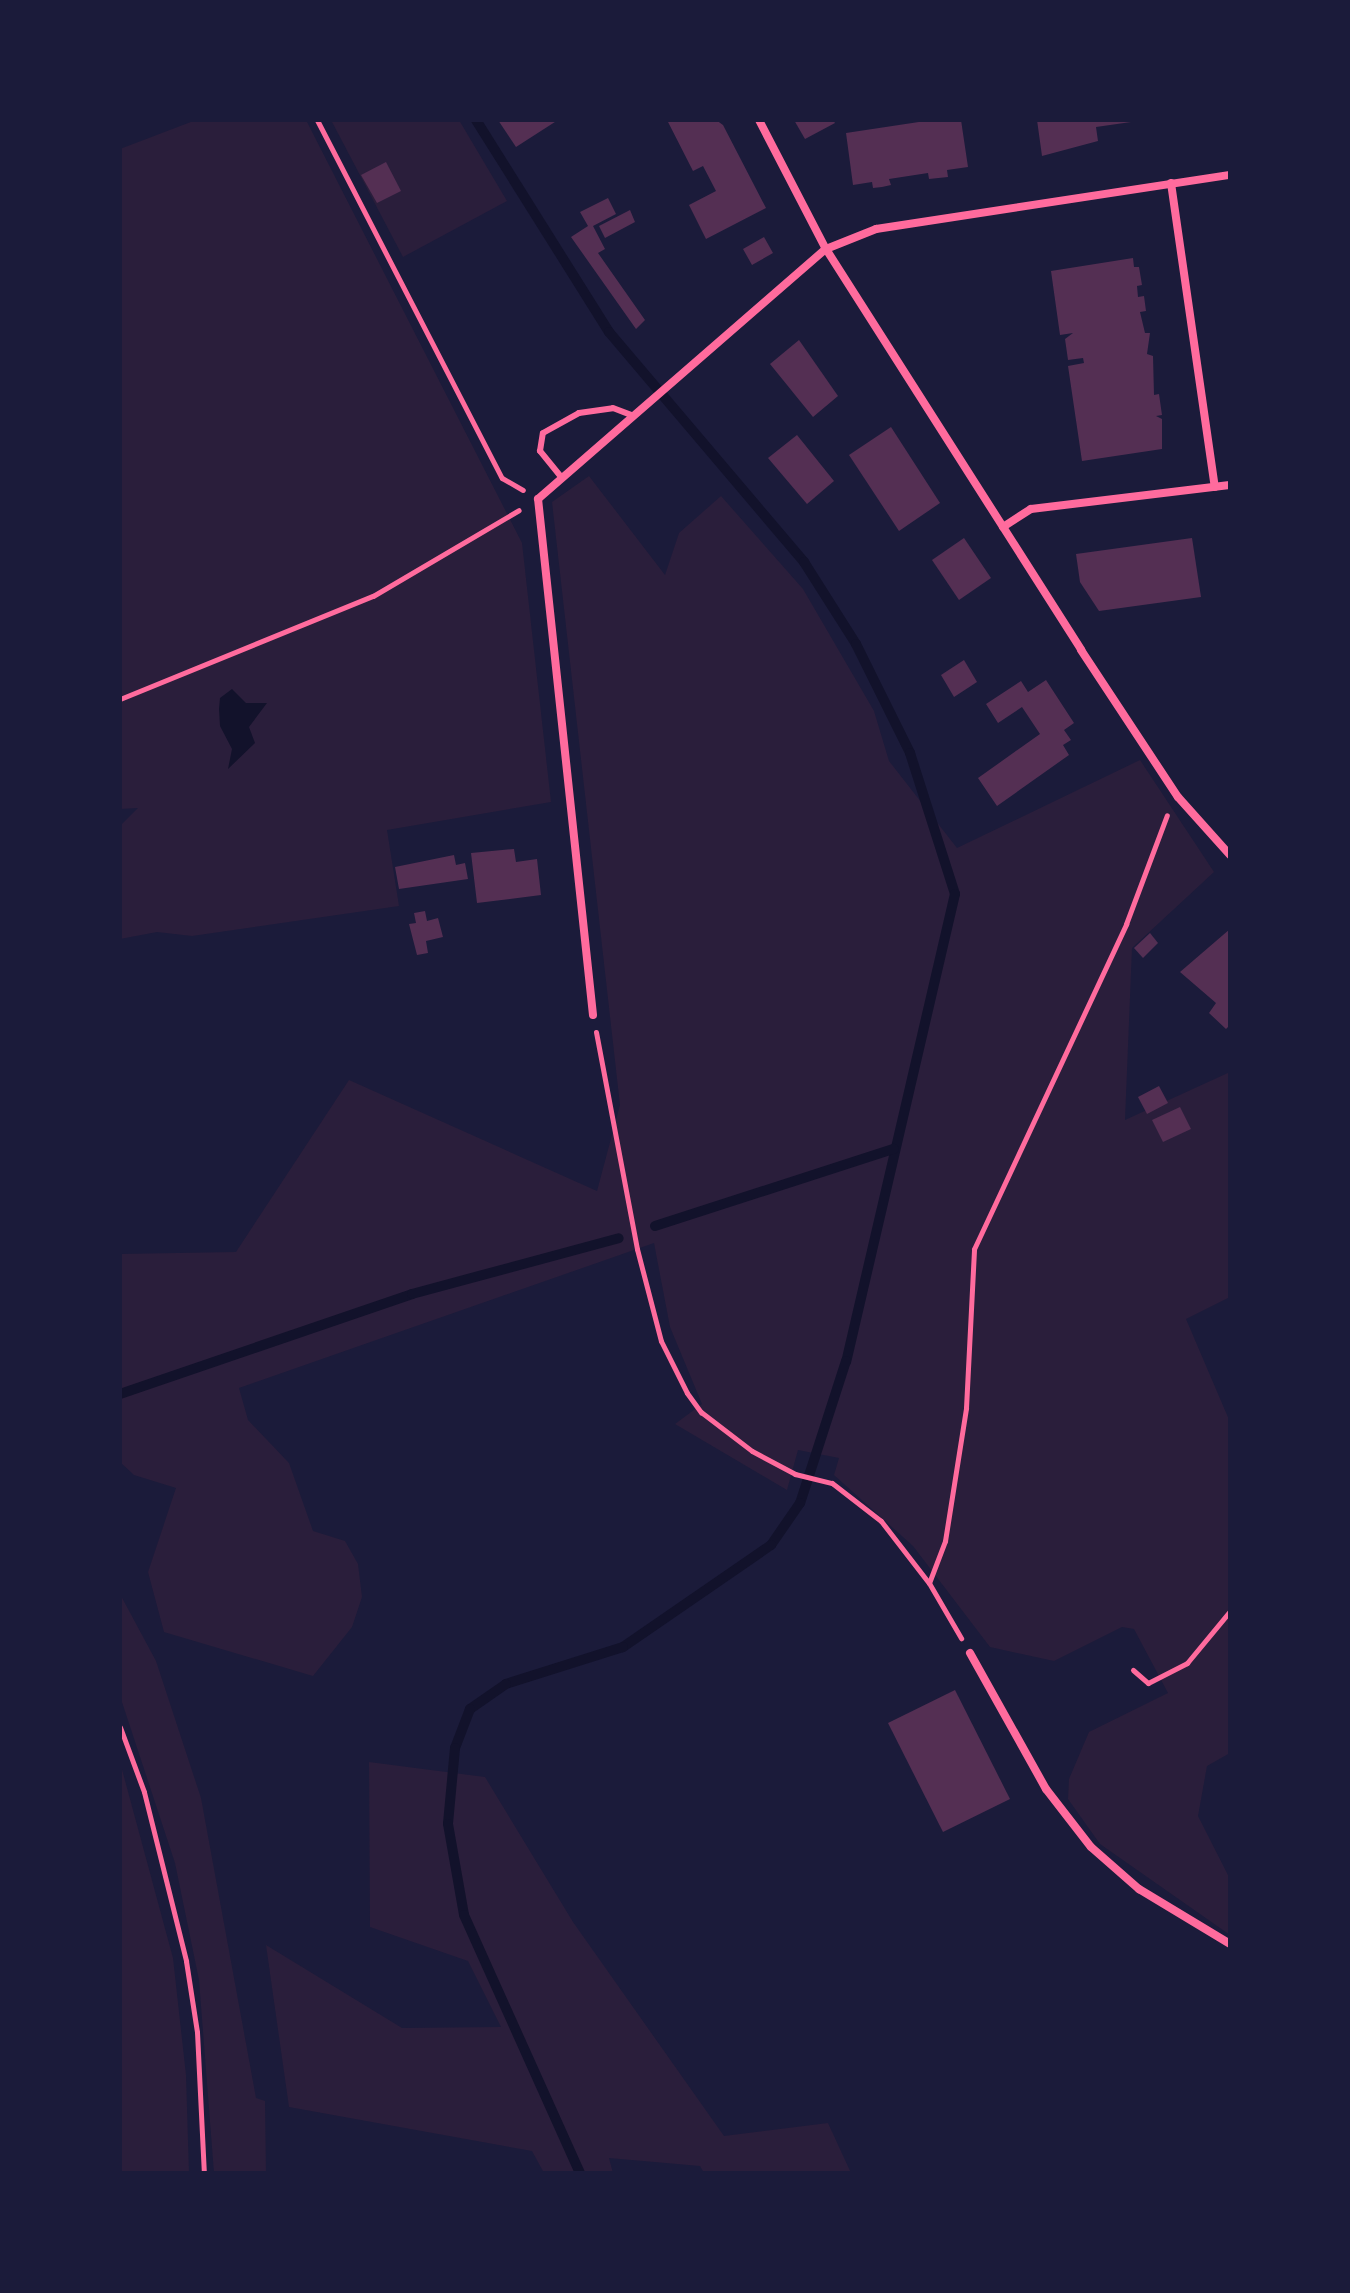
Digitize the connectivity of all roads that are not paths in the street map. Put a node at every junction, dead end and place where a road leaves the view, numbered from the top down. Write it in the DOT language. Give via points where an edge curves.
graph roads {
  1 [pos="759,120"];
  2 [pos="1230,175"];
  3 [pos="1171,183"];
  4 [pos="826,249"];
  5 [pos="634,416"];
  6 [pos="562,478"];
  7 [pos="1230,485"];
  8 [pos="1215,487"];
  9 [pos="1003,527"];
  10 [pos="1230,855"];
  11 [pos="593,1015"];
  12 [pos="970,1653"];
  13 [pos="1230,1944"];
  1 -- 4 [label="street"];
  2 -- 3 [label="street"];
  3 -- 4 [label="street" via="876,229"];
  3 -- 8 [label="street"];
  4 -- 5 [label="street"];
  4 -- 9 [label="street"];
  5 -- 6 [label="street"];
  5 -- 6 [label="lane" via="613,408 579,413 543,433 540,451"];
  6 -- 11 [label="street" via="538,499"];
  7 -- 8 [label="street"];
  8 -- 9 [label="street" via="1031,509"];
  9 -- 10 [label="street" via="1178,797"];
  12 -- 13 [label="street" via="1046,1789 1091,1847 1139,1889"];
}
